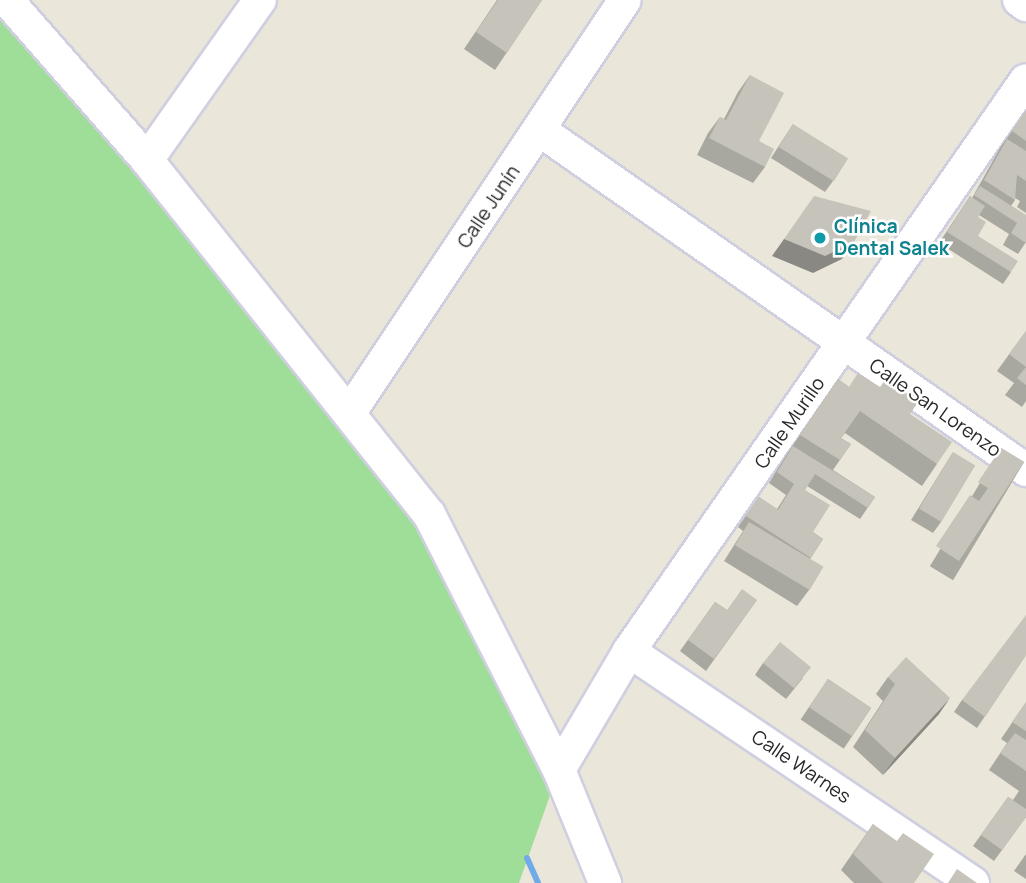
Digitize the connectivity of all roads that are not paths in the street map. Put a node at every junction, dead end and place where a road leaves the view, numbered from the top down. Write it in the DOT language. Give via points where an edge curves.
graph roads {
  1 [pos="7,0"];
  2 [pos="260,0"];
  3 [pos="625,0"];
  4 [pos="1019,0"];
  5 [pos="1026,5"];
  6 [pos="1026,80"];
  7 [pos="541,131"];
  8 [pos="146,160"];
  9 [pos="845,345"];
  10 [pos="350,412"];
  11 [pos="1026,470"];
  12 [pos="629,651"];
  13 [pos="559,770"];
  14 [pos="606,883"];
  15 [pos="973,883"];
  1 -- 8 [label="street"];
  2 -- 8 [label="street"];
  3 -- 7 [label="street, Calle Junín"];
  4 -- 5 [label="street"];
  6 -- 9 [label="street, Calle Murillo"];
  7 -- 9 [label="street, Calle San Lorenzo"];
  7 -- 10 [label="street, Calle Junín"];
  8 -- 10 [label="street"];
  9 -- 11 [label="street, Calle San Lorenzo"];
  9 -- 12 [label="street, Calle Murillo"];
  10 -- 13 [label="street" via="429,514"];
  12 -- 13 [label="street, Calle Murillo"];
  12 -- 15 [label="street, Calle Warnes"];
  13 -- 14 [label="street"];
}
